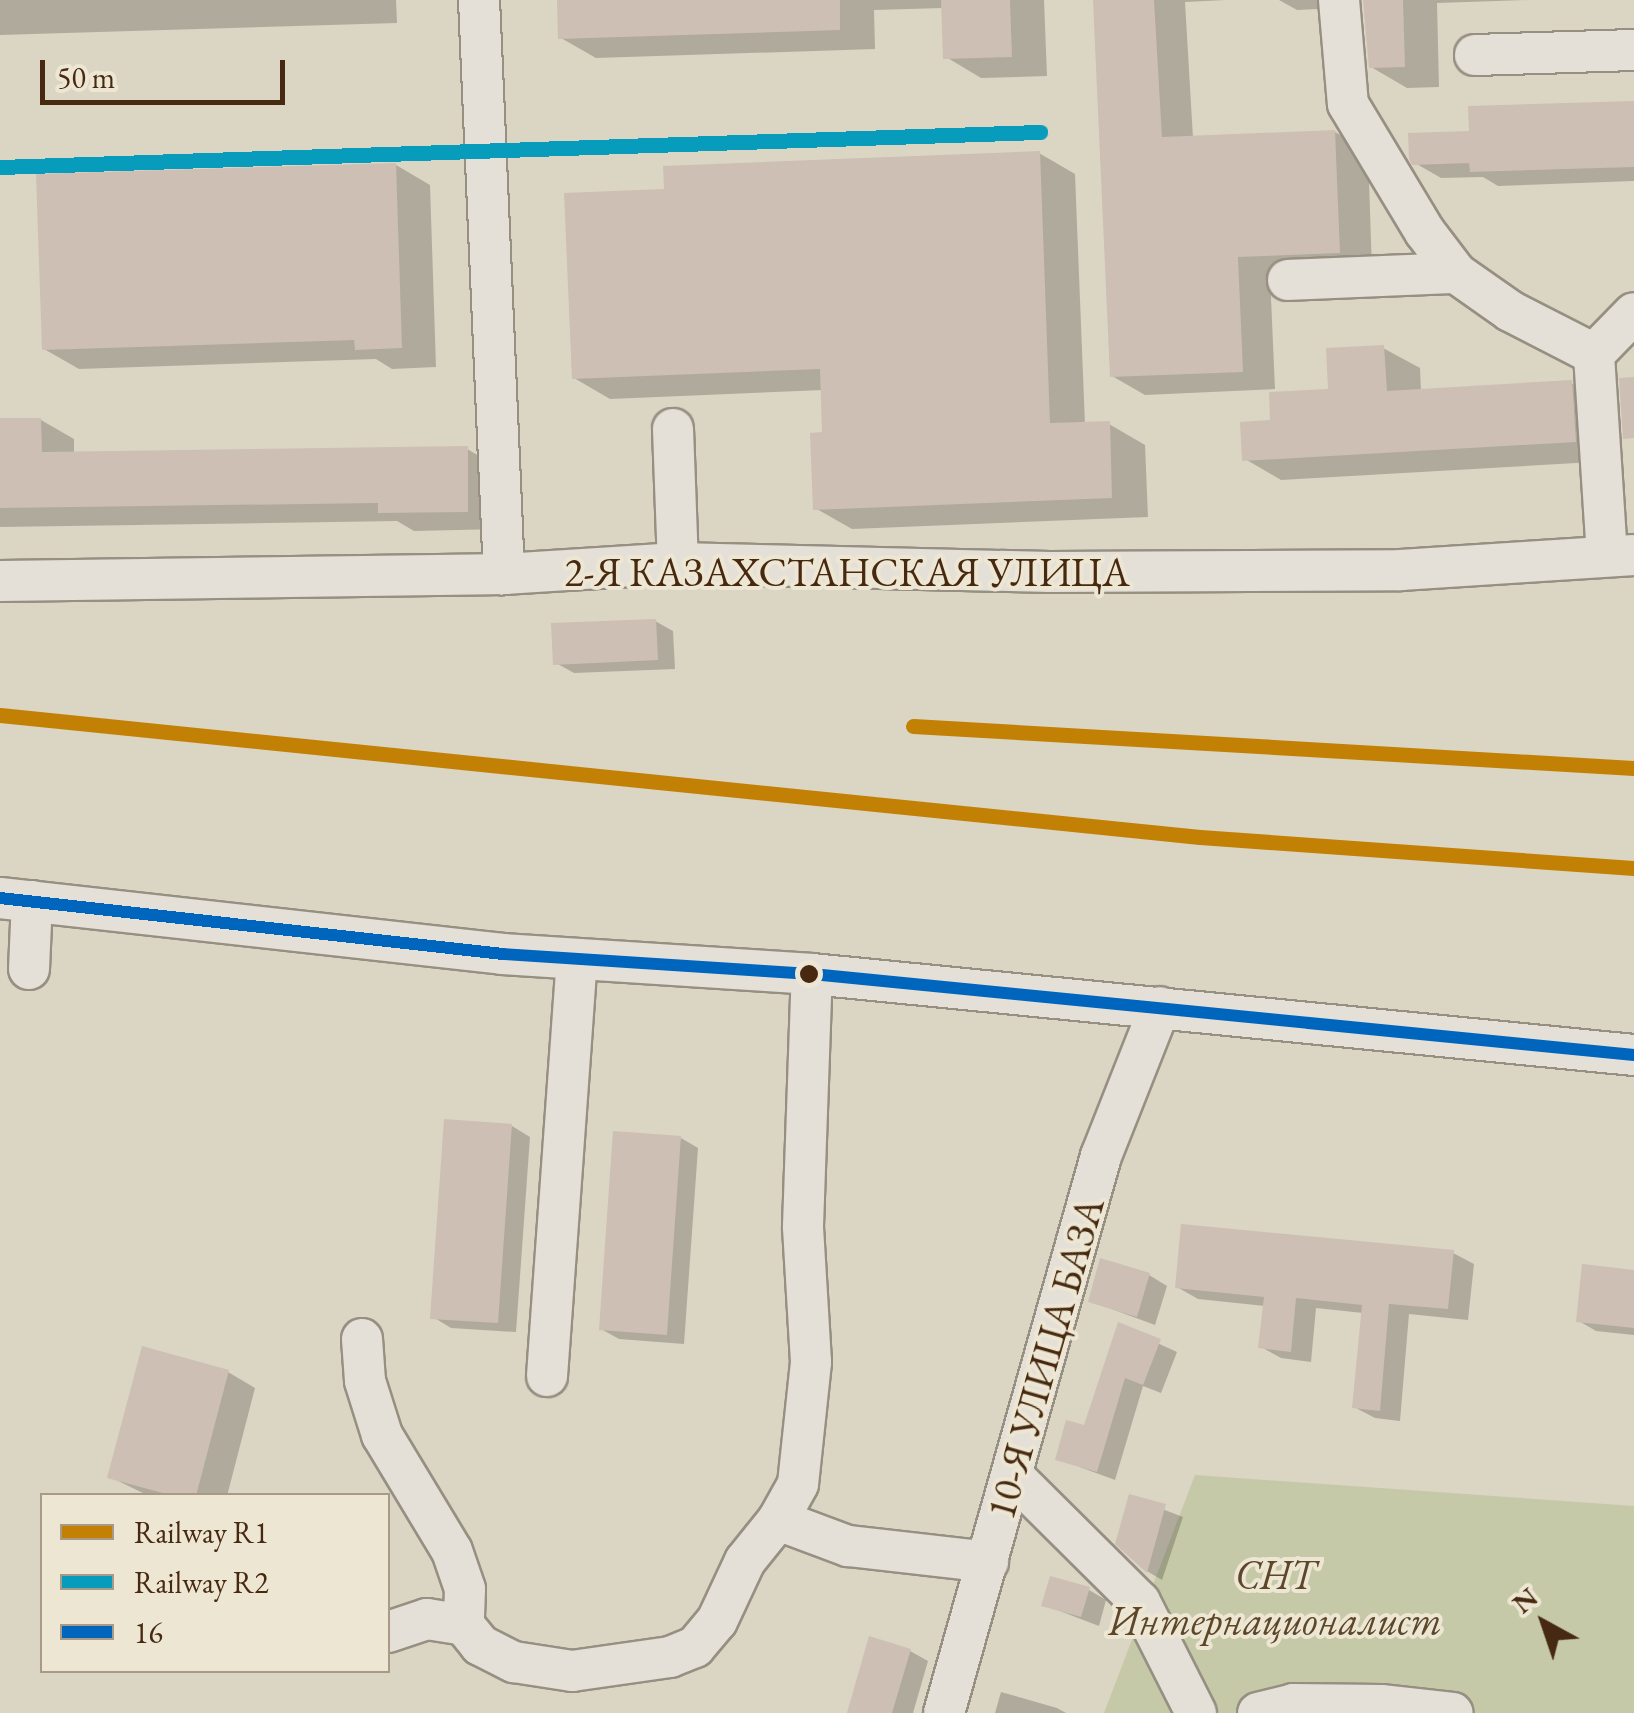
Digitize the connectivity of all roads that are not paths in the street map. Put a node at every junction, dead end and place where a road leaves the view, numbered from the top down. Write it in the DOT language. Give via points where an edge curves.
graph roads {
  1 [pos="479,0"];
  2 [pos="1339,0"];
  3 [pos="1634,50"];
  4 [pos="1474,55"];
  5 [pos="1456,272"];
  6 [pos="1288,280"];
  7 [pos="1634,313"];
  8 [pos="1594,354"];
  9 [pos="673,429"];
  10 [pos="1621,556"];
  11 [pos="678,564"];
  12 [pos="504,574"];
  13 [pos="0,581"];
  14 [pos="16,900"];
  15 [pos="578,959"];
  16 [pos="29,970"];
  17 [pos="812,974"];
  18 [pos="1160,1007"];
  19 [pos="1634,1055"];
  20 [pos="362,1339"];
  21 [pos="548,1376"];
  22 [pos="1012,1475"];
  23 [pos="778,1520"];
  24 [pos="988,1562"];
  25 [pos="464,1625"];
  26 [pos="390,1631"];
  27 [pos="944,1713"];
  28 [pos="1196,1713"];
  29 [pos="1258,1713"];
  30 [pos="1453,1713"];
  1 -- 12 [label="street"];
  2 -- 5 [label="street" via="1348,104 1424,232"];
  3 -- 4 [label="street"];
  5 -- 6 [label="street"];
  5 -- 8 [label="street" via="1510,310"];
  7 -- 8 [label="street"];
  8 -- 10 [label="street"];
  9 -- 11 [label="street"];
  10 -- 11 [label="street, 2-Я КАЗАХСТАНСКАЯ УЛИЦА" via="1401,570"];
  11 -- 12 [label="street, 2-Я КАЗАХСТАНСКАЯ УЛИЦА"];
  12 -- 13 [label="street, 2-Я КАЗАХСТАНСКАЯ УЛИЦА"];
  14 -- 15 [label="street"];
  14 -- 16 [label="street"];
  15 -- 17 [label="street"];
  15 -- 21 [label="street"];
  17 -- 18 [label="street"];
  17 -- 23 [label="street" via="803,1226 811,1362 798,1484"];
  18 -- 19 [label="street"];
  18 -- 22 [label="street, 10-Я УЛИЦА БАЗА" via="1102,1156"];
  20 -- 25 [label="street" via="382,1435 452,1550 464,1589"];
  22 -- 24 [label="street, 10-Я УЛИЦА БАЗА"];
  22 -- 28 [label="street" via="1140,1602"];
  23 -- 24 [label="street" via="848,1546"];
  23 -- 25 [label="street" via="745,1562 717,1621 695,1647 670,1658 572,1671 514,1662 480,1645"];
  24 -- 27 [label="street, 10-Я УЛИЦА БАЗА"];
  25 -- 26 [label="street" via="427,1619"];
  29 -- 30 [label="street" via="1293,1704"];
}
